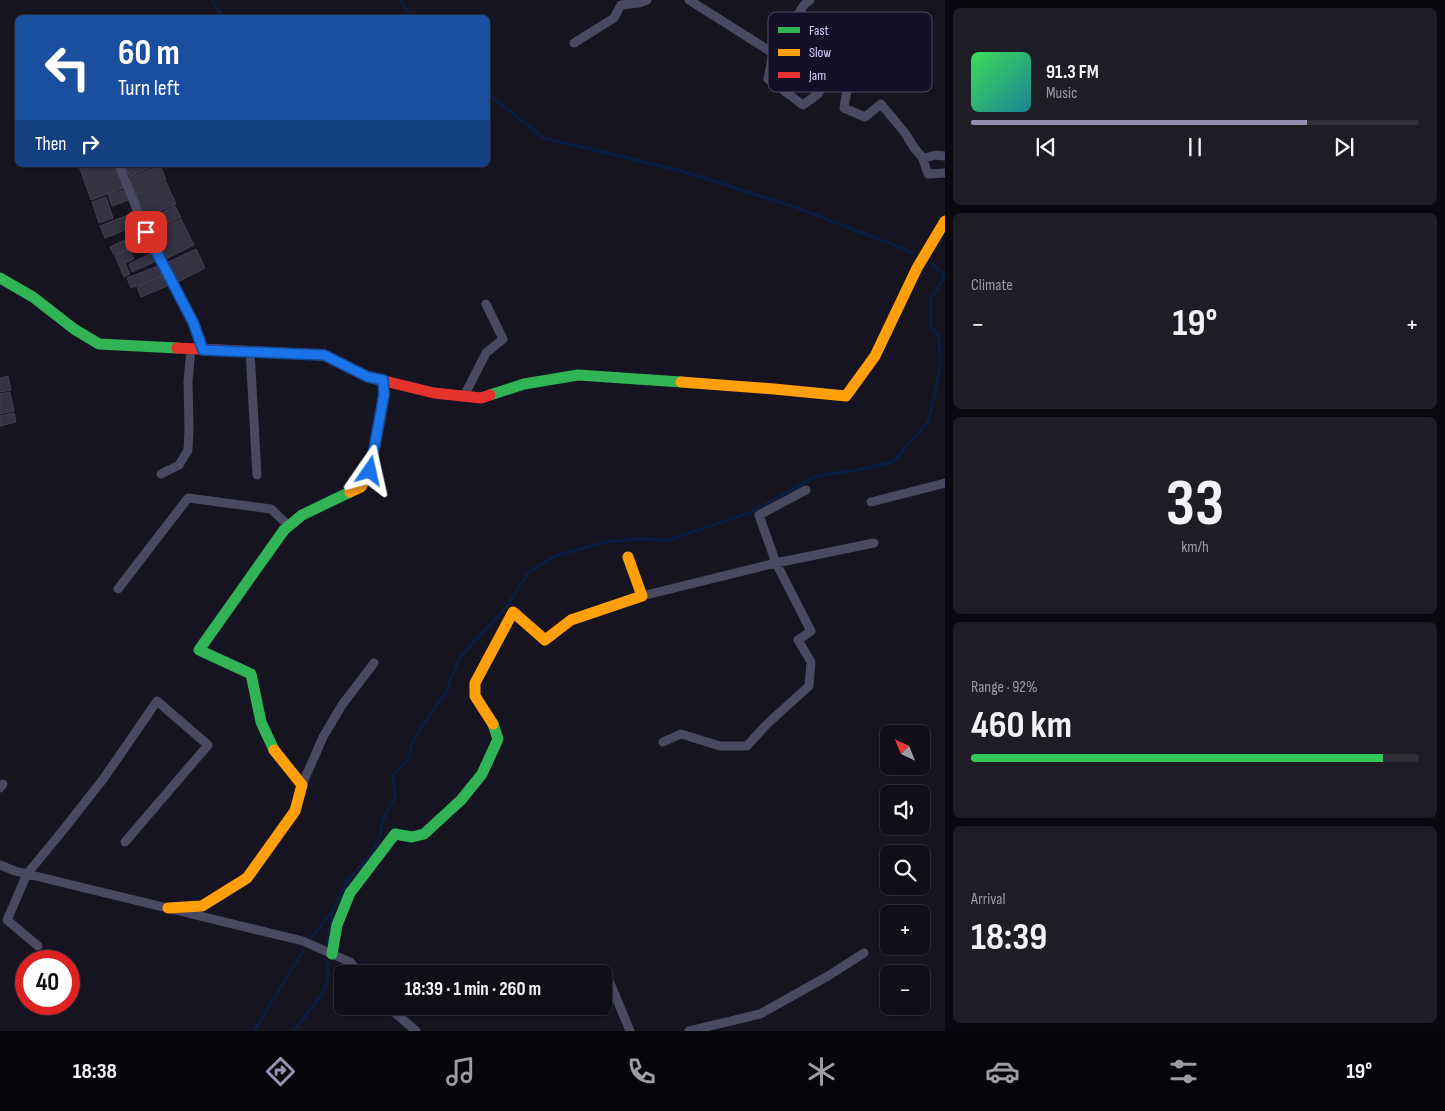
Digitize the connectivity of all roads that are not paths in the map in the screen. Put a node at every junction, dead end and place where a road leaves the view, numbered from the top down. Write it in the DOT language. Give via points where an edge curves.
graph roads {
  1 [pos="647,0"];
  2 [pos="689,0"];
  3 [pos="810,0"];
  4 [pos="620,2"];
  5 [pos="799,12"];
  6 [pos="574,42"];
  7 [pos="768,50"];
  8 [pos="786,92"];
  9 [pos="819,92"];
  10 [pos="847,92"];
  11 [pos="945,156"];
  12 [pos="925,158"];
  13 [pos="120,167"];
  14 [pos="945,173"];
  15 [pos="945,221"];
  16 [pos="942,235"];
  17 [pos="0,278"];
  18 [pos="486,304"];
  19 [pos="191,349"];
  20 [pos="203,350"];
  21 [pos="250,351"];
  22 [pos="383,380"];
  23 [pos="464,396"];
  24 [pos="161,474"];
  25 [pos="257,475"];
  26 [pos="945,483"];
  27 [pos="806,490"];
  28 [pos="871,502"];
  29 [pos="289,526"];
  30 [pos="874,543"];
  31 [pos="628,557"];
  32 [pos="776,563"];
  33 [pos="118,589"];
  34 [pos="642,596"];
  35 [pos="374,663"];
  36 [pos="663,742"];
  37 [pos="302,785"];
  38 [pos="125,842"];
  39 [pos="0,865"];
  40 [pos="27,874"];
  41 [pos="168,908"];
  42 [pos="38,946"];
  43 [pos="864,953"];
  44 [pos="332,954"];
  45 [pos="352,965"];
  46 [pos="612,988"];
  47 [pos="397,1015"];
  48 [pos="416,1031"];
  49 [pos="630,1031"];
  50 [pos="689,1031"];
  1 -- 4 [label="street"];
  2 -- 7 [label="street"];
  3 -- 5 [label="street"];
  4 -- 6 [label="street" via="614,18"];
  8 -- 9 [label="street" via="803,105"];
  10 -- 14 [label="street" via="844,108 864,117 881,104 922,157 928,174"];
  11 -- 12 [label="street"];
  13 -- 20 [label="street" via="146,232 193,322"];
  15 -- 16 [label="street"];
  16 -- 23 [label="street" via="917,268 875,356 846,396 578,374 524,384 481,398"];
  17 -- 19 [label="street" via="99,344"];
  18 -- 23 [label="street" via="503,339 486,353"];
  19 -- 20 [label="street"];
  19 -- 24 [label="street" via="188,450 179,465"];
  20 -- 21 [label="street"];
  21 -- 22 [label="street" via="324,355 368,377"];
  21 -- 25 [label="street"];
  22 -- 23 [label="street"];
  22 -- 29 [label="street" via="384,395 370,471 361,487 302,515"];
  26 -- 28 [label="street"];
  27 -- 32 [label="street" via="759,515"];
  29 -- 33 [label="street" via="271,510 188,498"];
  29 -- 37 [label="street" via="199,650 250,674 256,703 273,749"];
  30 -- 32 [label="street"];
  31 -- 34 [label="street"];
  32 -- 34 [label="street"];
  32 -- 36 [label="street" via="811,631 798,640 811,662 809,686 747,746 720,746 681,734"];
  34 -- 44 [label="street" via="571,620 545,640 514,612 475,683 475,696 493,723 498,738 482,774 461,800 424,834 395,834 350,893 336,925"];
  35 -- 37 [label="street" via="342,705 323,737"];
  37 -- 41 [label="street" via="295,811 247,878 202,906"];
  38 -- 40 [label="street" via="208,745 157,701 104,778"];
  39 -- 40 [label="street"];
  40 -- 41 [label="street"];
  40 -- 42 [label="street" via="7,920"];
  41 -- 44 [label="street" via="303,941"];
  43 -- 50 [label="street" via="760,1014"];
  44 -- 45 [label="street"];
  46 -- 49 [label="street"];
  47 -- 48 [label="street"];
}
